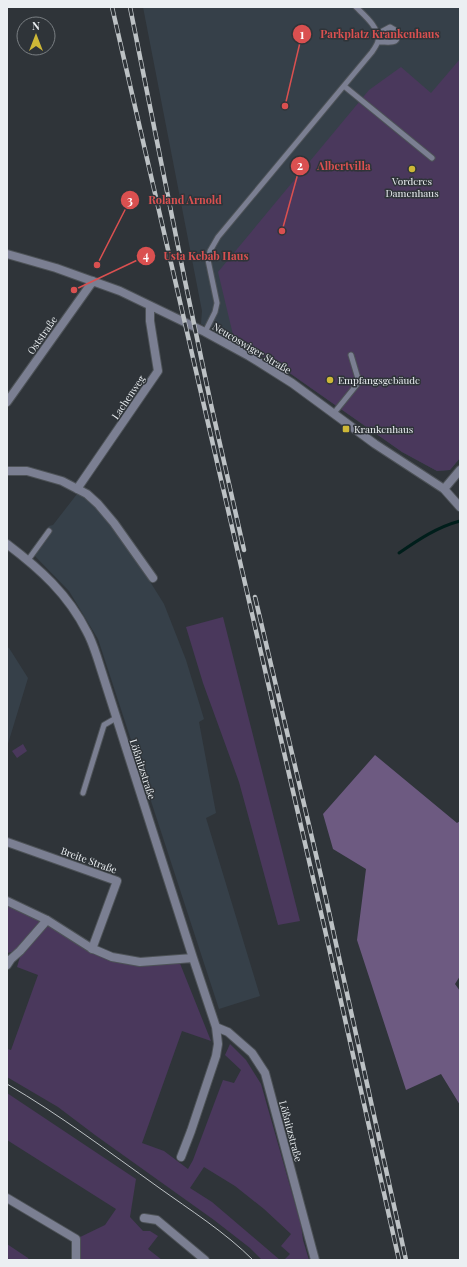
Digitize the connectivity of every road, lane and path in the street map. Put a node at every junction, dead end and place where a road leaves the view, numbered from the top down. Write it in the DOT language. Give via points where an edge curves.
graph roads {
  1 [pos="356,7"];
  2 [pos="377,34"];
  3 [pos="378,42"];
  4 [pos="344,86"];
  5 [pos="432,158"];
  6 [pos="7,254"];
  7 [pos="93,281"];
  8 [pos="150,306"];
  9 [pos="205,332"];
  10 [pos="351,355"];
  11 [pos="7,402"];
  12 [pos="334,413"];
  13 [pos="460,470"];
  14 [pos="7,471"];
  15 [pos="444,488"];
  16 [pos="77,489"];
  17 [pos="460,507"];
  18 [pos="49,531"];
  19 [pos="7,544"];
  20 [pos="28,560"];
  21 [pos="153,578"];
  22 [pos="116,718"];
  23 [pos="83,793"];
  24 [pos="7,842"];
  25 [pos="7,901"];
  26 [pos="47,920"];
  27 [pos="92,949"];
  28 [pos="193,958"];
  29 [pos="8,961"];
  30 [pos="216,1027"];
  31 [pos="181,1157"];
  32 [pos="7,1198"];
  33 [pos="144,1218"];
  34 [pos="76,1260"];
  35 [pos="205,1260"];
  36 [pos="315,1260"];
  1 -- 2 [label="lane" via="373,24"];
  2 -- 3 [label="lane"];
  2 -- 3 [label="lane" via="390,27 397,34 397,39 393,42"];
  3 -- 4 [label="lane"];
  4 -- 5 [label="lane"];
  4 -- 9 [label="lane" via="218,237 210,251 208,260 217,303"];
  6 -- 7 [label="street, Neucoswiger Straße"];
  7 -- 8 [label="street, Neucoswiger Straße"];
  7 -- 11 [label="street, Oststraße"];
  8 -- 9 [label="street, Neucoswiger Straße"];
  8 -- 16 [label="street, Lachenweg" via="158,371"];
  9 -- 12 [label="street, Neucoswiger Straße" via="286,379"];
  10 -- 12 [label="lane" via="359,382"];
  12 -- 15 [label="street, Neucoswiger Straße" via="375,444"];
  13 -- 15 [label="street"];
  14 -- 16 [label="street" via="26,471 62,481"];
  15 -- 17 [label="street, Neucoswiger Straße"];
  16 -- 21 [label="street" via="98,504"];
  18 -- 20 [label="lane"];
  19 -- 20 [label="street, Lößnitzstraße"];
  20 -- 22 [label="street, Lößnitzstraße" via="51,580 87,632"];
  22 -- 23 [label="lane" via="104,725"];
  22 -- 28 [label="street, Lößnitzstraße"];
  24 -- 27 [label="street, Breite Straße" via="118,880"];
  25 -- 26 [label="street"];
  26 -- 27 [label="street"];
  26 -- 29 [label="street"];
  27 -- 28 [label="street" via="112,957 140,962"];
  28 -- 30 [label="street, Lößnitzstraße"];
  30 -- 31 [label="street, Lößnitzstraße" via="216,1056"];
  30 -- 36 [label="street, Lößnitzstraße" via="228,1032 252,1052 265,1073"];
  32 -- 34 [label="street" via="76,1239"];
  33 -- 35 [label="street" via="157,1220"];
}
